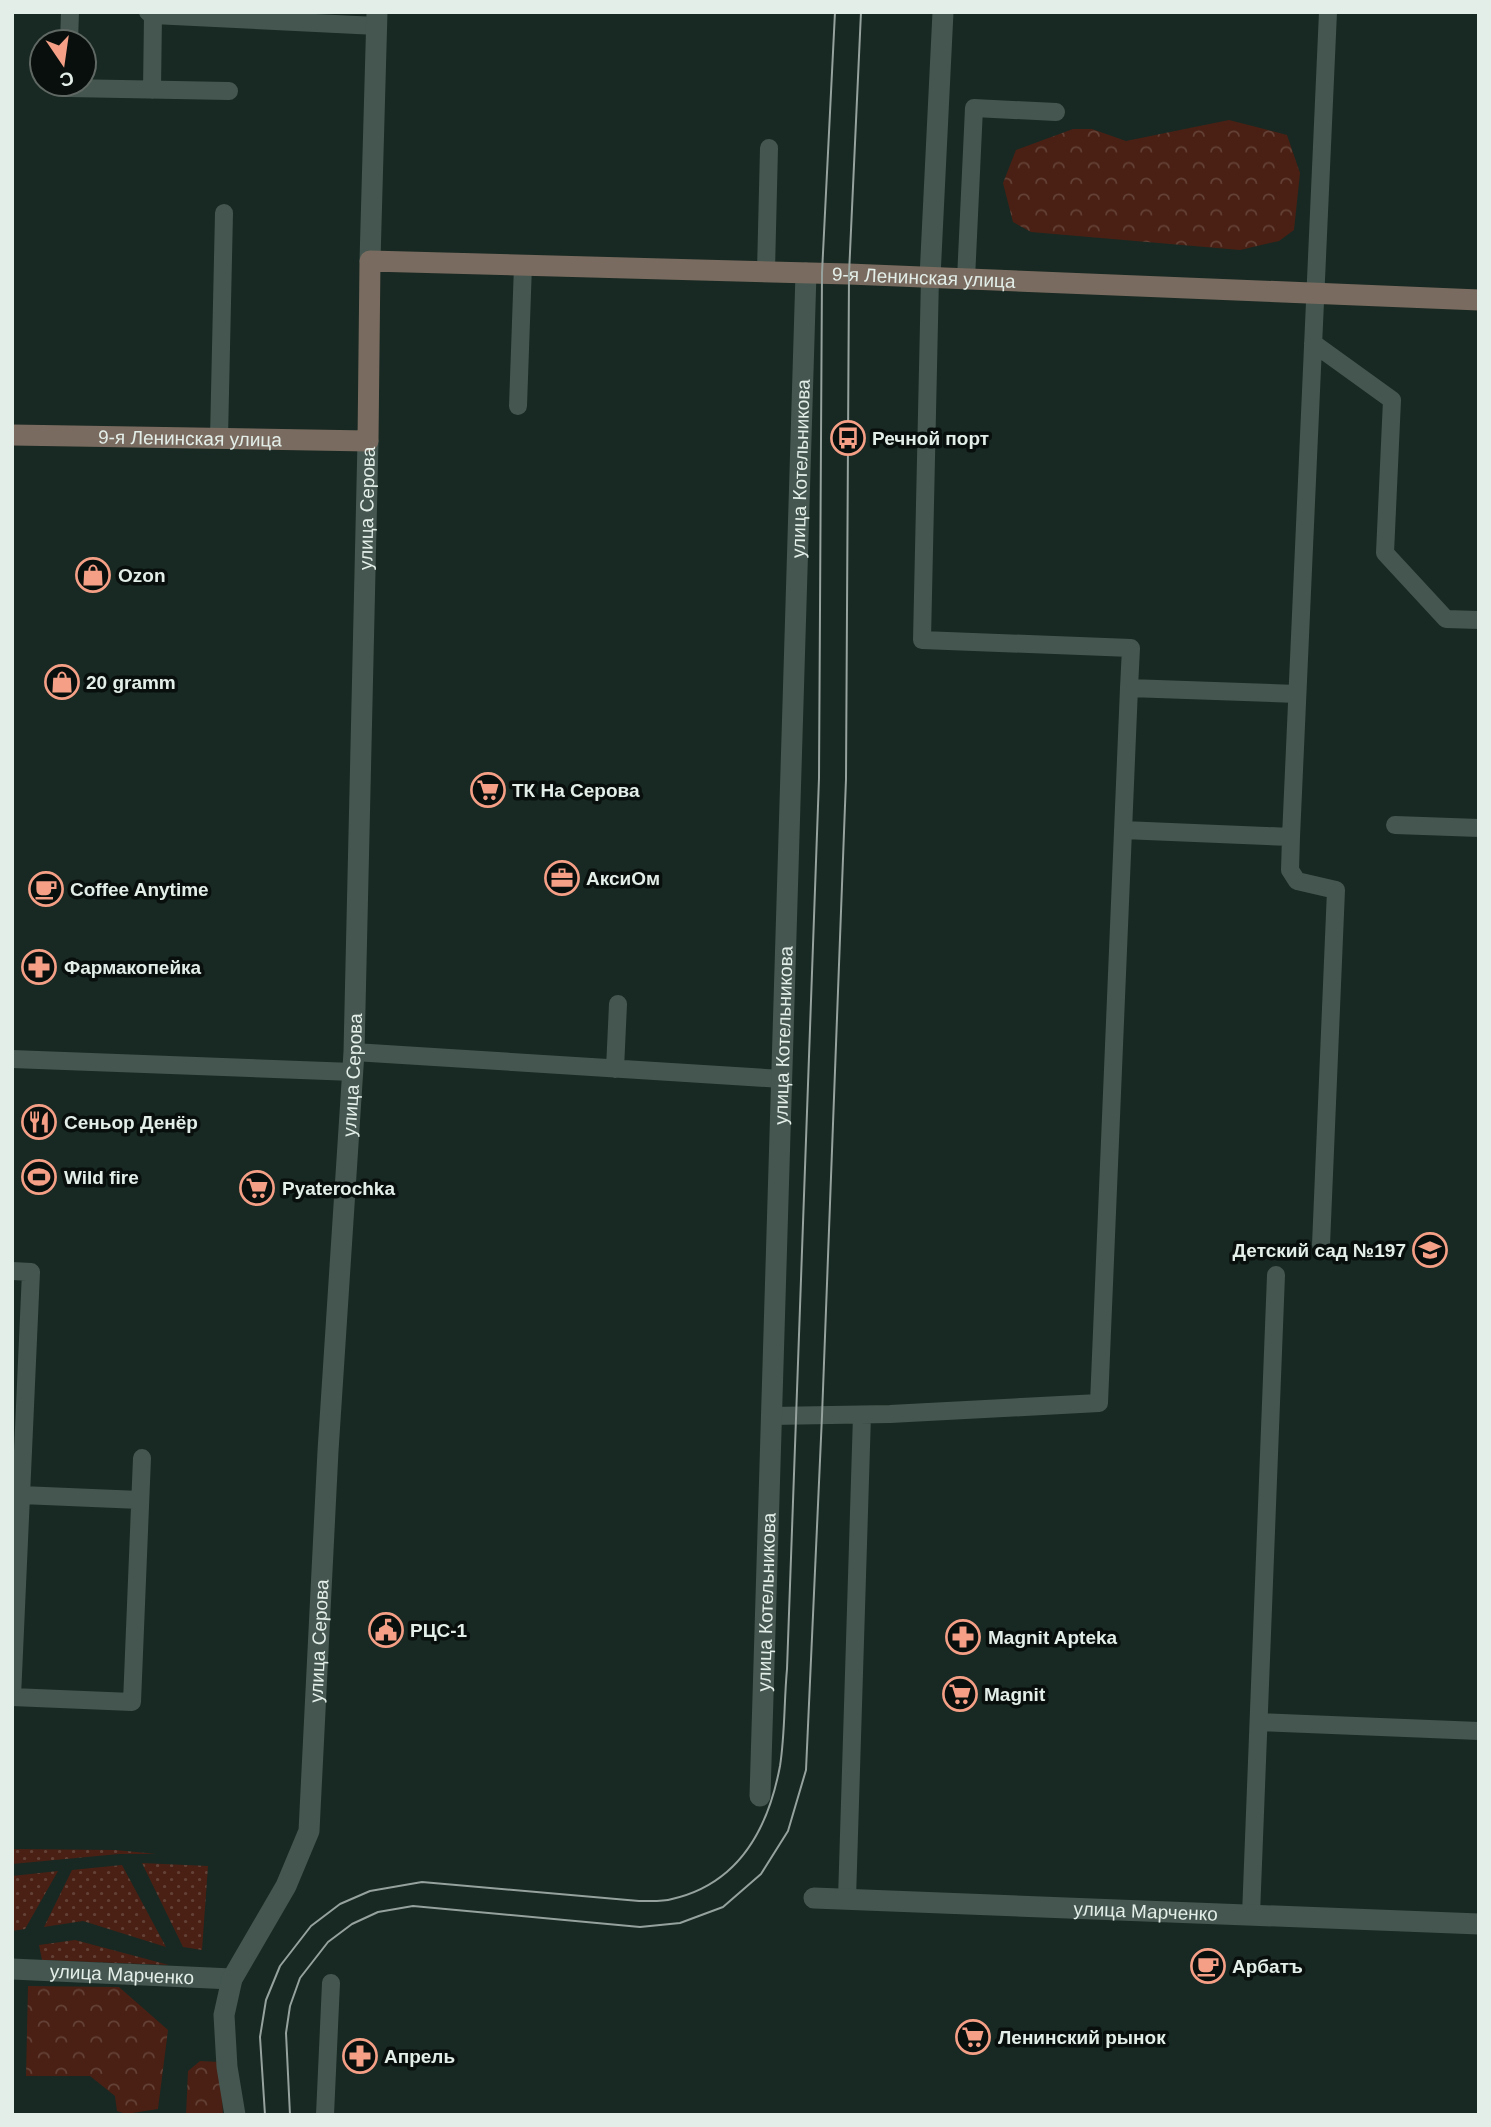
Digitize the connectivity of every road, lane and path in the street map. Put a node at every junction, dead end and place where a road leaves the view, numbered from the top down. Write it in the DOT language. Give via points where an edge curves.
graph roads {
  1 [pos="943,12"];
  2 [pos="1328,12"];
  3 [pos="151,14"];
  4 [pos="377,19"];
  5 [pos="98,89"];
  6 [pos="152,90"];
  7 [pos="229,91"];
  8 [pos="1056,112"];
  9 [pos="769,148"];
  10 [pos="224,213"];
  11 [pos="370,261"];
  12 [pos="523,265"];
  13 [pos="766,271"];
  14 [pos="806,273"];
  15 [pos="930,277"];
  16 [pos="965,279"];
  17 [pos="1316,293"];
  18 [pos="1479,300"];
  19 [pos="1313,343"];
  20 [pos="518,406"];
  21 [pos="12,435"];
  22 [pos="219,438"];
  23 [pos="368,440"];
  24 [pos="1479,620"];
  25 [pos="1129,688"];
  26 [pos="1297,694"];
  27 [pos="1395,825"];
  28 [pos="1479,828"];
  29 [pos="1123,830"];
  30 [pos="1291,837"];
  31 [pos="618,1004"];
  32 [pos="12,1059"];
  33 [pos="354,1062"];
  34 [pos="615,1069"];
  35 [pos="782,1079"];
  36 [pos="1321,1245"];
  37 [pos="12,1271"];
  38 [pos="1276,1275"];
  39 [pos="862,1415"];
  40 [pos="771,1416"];
  41 [pos="142,1458"];
  42 [pos="21,1495"];
  43 [pos="140,1500"];
  44 [pos="1259,1722"];
  45 [pos="1479,1731"];
  46 [pos="760,1796"];
  47 [pos="814,1898"];
  48 [pos="847,1899"];
  49 [pos="1251,1915"];
  50 [pos="1479,1924"];
  51 [pos="12,1969"];
  52 [pos="232,1979"];
  53 [pos="331,1983"];
  54 [pos="235,2115"];
  55 [pos="325,2115"];
  1 -- 15 [label="street"];
  2 -- 17 [label="lane"];
  3 -- 4 [label="lane"];
  3 -- 6 [label="lane"];
  4 -- 11 [label="street, улица Серова"];
  5 -- 6 [label="lane"];
  6 -- 7 [label="lane"];
  8 -- 16 [label="lane" via="974,108"];
  9 -- 13 [label="lane"];
  10 -- 22 [label="lane"];
  11 -- 12 [label="street, 9-я Ленинская улица"];
  11 -- 23 [label="street, улица Серова"];
  12 -- 13 [label="street, 9-я Ленинская улица"];
  12 -- 20 [label="lane"];
  13 -- 14 [label="street, 9-я Ленинская улица"];
  14 -- 15 [label="street, 9-я Ленинская улица"];
  14 -- 35 [label="street, улица Котельникова"];
  15 -- 16 [label="street, 9-я Ленинская улица"];
  15 -- 25 [label="lane" via="922,639 1131,648"];
  16 -- 17 [label="street, 9-я Ленинская улица"];
  17 -- 18 [label="street, 9-я Ленинская улица"];
  17 -- 19 [label="lane"];
  19 -- 24 [label="lane" via="1392,400 1385,553 1446,619"];
  19 -- 26 [label="lane"];
  21 -- 22 [label="street, 9-я Ленинская улица"];
  22 -- 23 [label="street, 9-я Ленинская улица"];
  23 -- 33 [label="street, улица Серова"];
  25 -- 26 [label="lane"];
  25 -- 29 [label="lane"];
  26 -- 30 [label="lane"];
  27 -- 28 [label="lane"];
  29 -- 30 [label="lane"];
  29 -- 39 [label="lane" via="1099,1403"];
  30 -- 36 [label="lane" via="1290,870 1297,881 1336,890"];
  31 -- 34 [label="lane"];
  32 -- 33 [label="lane"];
  33 -- 34 [label="lane"];
  33 -- 52 [label="street, улица Серова" via="309,1831 286,1886"];
  34 -- 35 [label="lane"];
  35 -- 40 [label="street, улица Котельникова"];
  37 -- 42 [label="lane" via="31,1272"];
  38 -- 44 [label="lane"];
  39 -- 40 [label="lane"];
  39 -- 48 [label="lane"];
  40 -- 46 [label="street, улица Котельникова"];
  41 -- 43 [label="lane"];
  42 -- 43 [label="lane"];
  42 -- 43 [label="lane" via="12,1697 118,1702 132,1702"];
  44 -- 45 [label="lane"];
  44 -- 49 [label="lane"];
  47 -- 48 [label="street, улица Марченко"];
  48 -- 49 [label="street, улица Марченко"];
  49 -- 50 [label="street, улица Марченко"];
  51 -- 52 [label="street, улица Марченко"];
  52 -- 54 [label="street, улица Серова" via="224,2015"];
  53 -- 55 [label="lane"];
}
